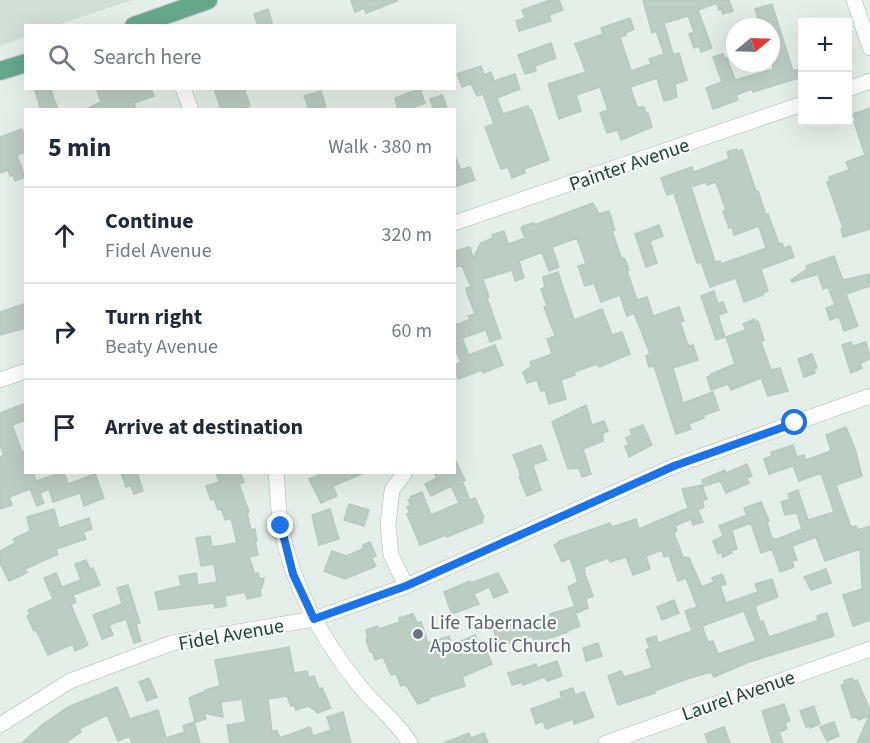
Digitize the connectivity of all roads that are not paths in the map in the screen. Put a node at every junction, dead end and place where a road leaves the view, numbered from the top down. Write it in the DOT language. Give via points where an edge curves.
graph roads {
  1 [pos="208,0"];
  2 [pos="854,0"];
  3 [pos="160,21"];
  4 [pos="144,24"];
  5 [pos="870,48"];
  6 [pos="24,64"];
  7 [pos="0,71"];
  8 [pos="870,81"];
  9 [pos="852,88"];
  10 [pos="184,90"];
  11 [pos="798,105"];
  12 [pos="190,108"];
  13 [pos="456,222"];
  14 [pos="24,372"];
  15 [pos="0,380"];
  16 [pos="870,396"];
  17 [pos="276,474"];
  18 [pos="404,474"];
  19 [pos="406,586"];
  20 [pos="314,619"];
  21 [pos="870,649"];
  22 [pos="0,725"];
  23 [pos="410,743"];
  24 [pos="606,743"];
  1 -- 3 [label="main road"];
  2 -- 5 [label="street"];
  3 -- 4 [label="main road"];
  6 -- 7 [label="main road"];
  8 -- 9 [label="street"];
  10 -- 12 [label="street"];
  11 -- 13 [label="street, Painter Avenue"];
  14 -- 15 [label="street"];
  16 -- 19 [label="street, Fidel Avenue" via="674,466"];
  17 -- 20 [label="street" via="283,536 293,574"];
  18 -- 19 [label="street" via="392,490 387,525 391,555"];
  19 -- 20 [label="street, Fidel Avenue"];
  20 -- 22 [label="street, Fidel Avenue" via="172,643 70,681"];
  20 -- 23 [label="street" via="358,685"];
  21 -- 24 [label="street, Laurel Avenue"];
}
